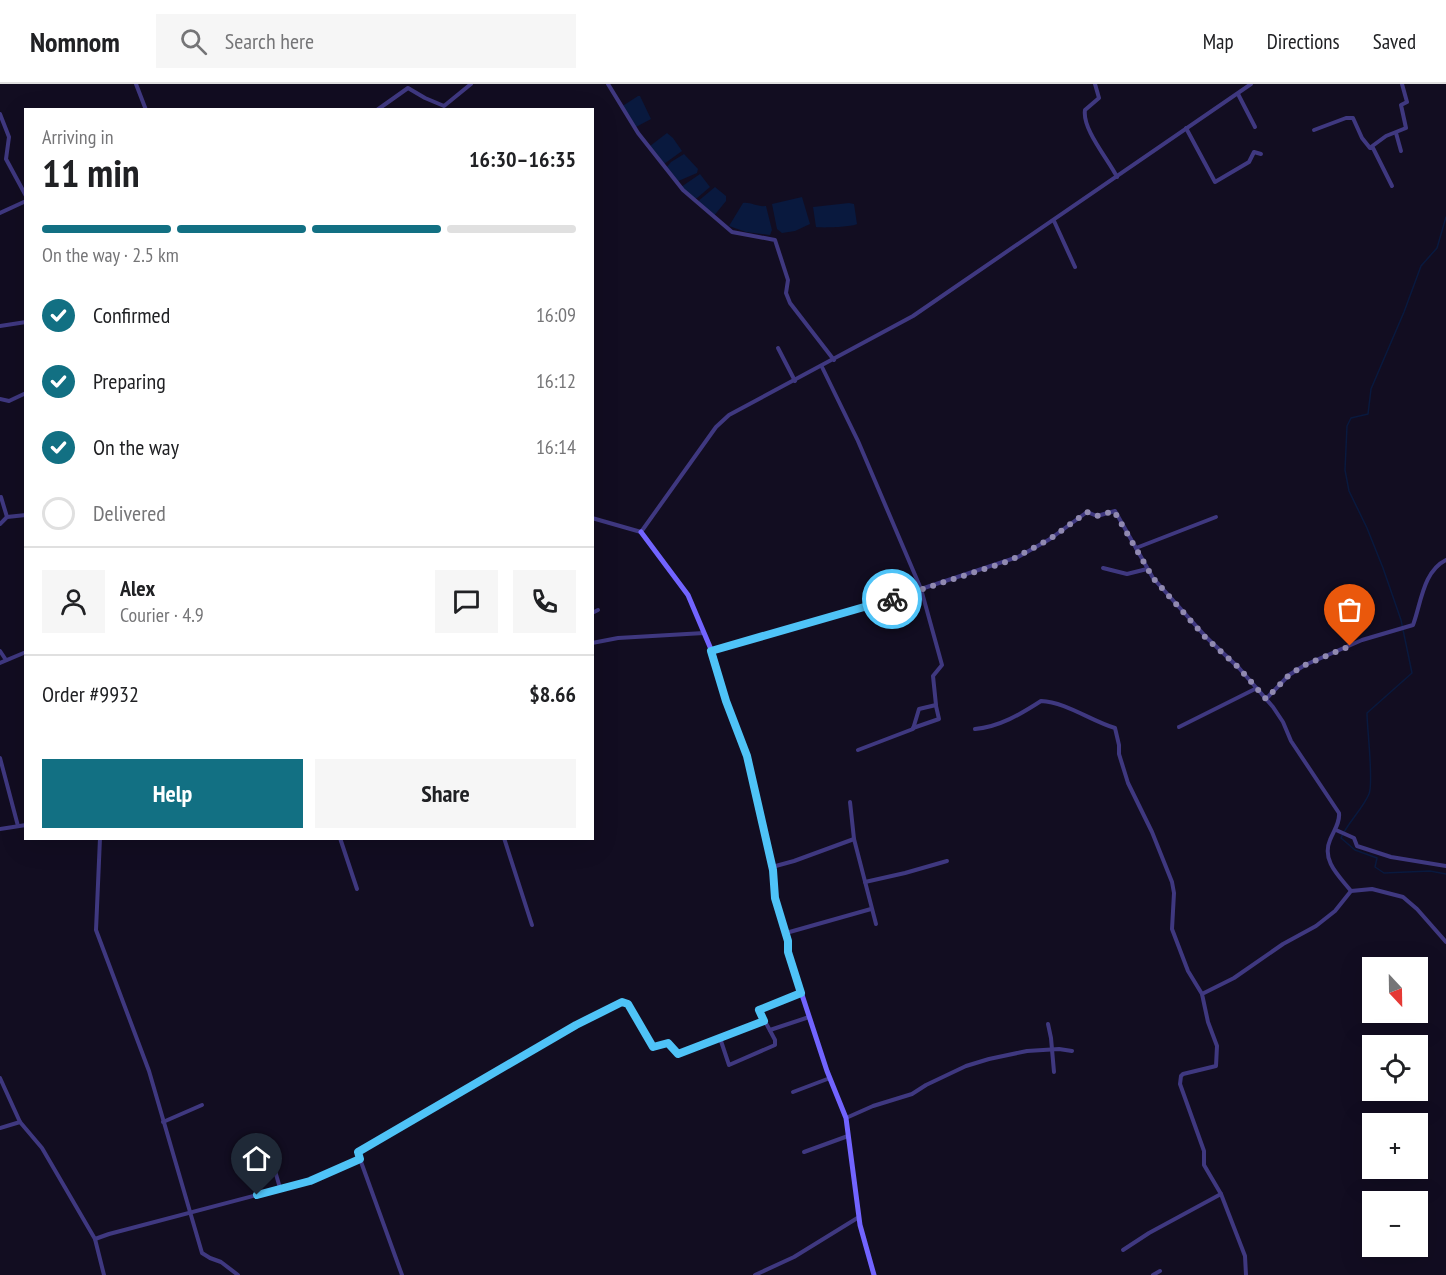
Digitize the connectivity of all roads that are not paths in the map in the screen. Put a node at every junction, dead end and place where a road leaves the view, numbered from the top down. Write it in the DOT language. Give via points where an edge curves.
graph roads {
  1 [pos="136,84"];
  2 [pos="471,84"];
  3 [pos="608,84"];
  4 [pos="1095,84"];
  5 [pos="1251,84"];
  6 [pos="1402,84"];
  7 [pos="1238,94"];
  8 [pos="146,108"];
  9 [pos="380,108"];
  10 [pos="445,108"];
  11 [pos="0,114"];
  12 [pos="1255,127"];
  13 [pos="1186,128"];
  14 [pos="1314,130"];
  15 [pos="1396,133"];
  16 [pos="1370,148"];
  17 [pos="1401,151"];
  18 [pos="1261,154"];
  19 [pos="1117,177"];
  20 [pos="1392,186"];
  21 [pos="24,195"];
  22 [pos="24,200"];
  23 [pos="0,213"];
  24 [pos="1054,221"];
  25 [pos="1075,267"];
  26 [pos="24,322"];
  27 [pos="0,326"];
  28 [pos="778,348"];
  29 [pos="834,360"];
  30 [pos="822,367"];
  31 [pos="795,381"];
  32 [pos="24,394"];
  33 [pos="0,399"];
  34 [pos="1,497"];
  35 [pos="24,515"];
  36 [pos="7,517"];
  37 [pos="1216,517"];
  38 [pos="594,519"];
  39 [pos="0,524"];
  40 [pos="641,532"];
  41 [pos="1136,548"];
  42 [pos="1446,560"];
  43 [pos="1103,568"];
  44 [pos="1147,569"];
  45 [pos="921,589"];
  46 [pos="598,610"];
  47 [pos="594,612"];
  48 [pos="704,633"];
  49 [pos="594,643"];
  50 [pos="0,651"];
  51 [pos="711,651"];
  52 [pos="24,653"];
  53 [pos="6,660"];
  54 [pos="0,663"];
  55 [pos="1257,688"];
  56 [pos="1266,699"];
  57 [pos="936,705"];
  58 [pos="1179,727"];
  59 [pos="913,729"];
  60 [pos="975,729"];
  61 [pos="858,750"];
  62 [pos="0,759"];
  63 [pos="850,802"];
  64 [pos="24,825"];
  65 [pos="18,826"];
  66 [pos="0,830"];
  67 [pos="1336,830"];
  68 [pos="854,839"];
  69 [pos="100,840"];
  70 [pos="341,840"];
  71 [pos="505,840"];
  72 [pos="947,861"];
  73 [pos="1446,866"];
  74 [pos="772,867"];
  75 [pos="865,882"];
  76 [pos="357,889"];
  77 [pos="1351,891"];
  78 [pos="872,909"];
  79 [pos="876,924"];
  80 [pos="532,925"];
  81 [pos="786,933"];
  82 [pos="1446,942"];
  83 [pos="801,993"];
  84 [pos="1202,994"];
  85 [pos="810,1017"];
  86 [pos="764,1021"];
  87 [pos="1048,1024"];
  88 [pos="770,1030"];
  89 [pos="720,1039"];
  90 [pos="1052,1050"];
  91 [pos="1072,1051"];
  92 [pos="1054,1072"];
  93 [pos="0,1078"];
  94 [pos="830,1078"];
  95 [pos="793,1092"];
  96 [pos="202,1105"];
  97 [pos="846,1118"];
  98 [pos="20,1122"];
  99 [pos="163,1122"];
  100 [pos="0,1128"];
  101 [pos="849,1135"];
  102 [pos="266,1140"];
  103 [pos="804,1152"];
  104 [pos="360,1159"];
  105 [pos="280,1188"];
  106 [pos="1221,1194"];
  107 [pos="190,1214"];
  108 [pos="860,1217"];
  109 [pos="95,1239"];
  110 [pos="1123,1250"];
  111 [pos="1160,1271"];
  112 [pos="104,1275"];
  113 [pos="238,1275"];
  114 [pos="402,1275"];
  115 [pos="755,1275"];
  116 [pos="874,1275"];
  117 [pos="1153,1275"];
  118 [pos="1246,1275"];
  1 -- 8 [label="street"];
  2 -- 10 [label="street"];
  3 -- 29 [label="street" via="638,133 683,190 732,232 775,240 788,280 786,293 790,303"];
  4 -- 19 [label="street" via="1099,101 1085,110 1085,117"];
  5 -- 7 [label="street"];
  6 -- 15 [label="street" via="1407,102 1401,105 1406,128"];
  7 -- 12 [label="street"];
  7 -- 13 [label="street"];
  9 -- 10 [label="street" via="408,88"];
  11 -- 21 [label="street" via="9,137 6,159"];
  13 -- 18 [label="street" via="1215,182 1249,162 1254,152"];
  13 -- 19 [label="street"];
  14 -- 16 [label="street" via="1353,118"];
  15 -- 16 [label="street"];
  15 -- 17 [label="street"];
  16 -- 20 [label="street" via="1380,159"];
  19 -- 24 [label="street"];
  22 -- 23 [label="street"];
  24 -- 25 [label="street"];
  24 -- 29 [label="street" via="913,316"];
  26 -- 27 [label="street"];
  28 -- 31 [label="street"];
  29 -- 30 [label="street"];
  30 -- 31 [label="street"];
  30 -- 45 [label="street"];
  31 -- 40 [label="street" via="729,415 716,427"];
  32 -- 33 [label="street" via="9,401"];
  34 -- 36 [label="street"];
  35 -- 36 [label="street"];
  36 -- 39 [label="street"];
  37 -- 41 [label="street"];
  38 -- 40 [label="street"];
  40 -- 48 [label="street" via="688,595"];
  41 -- 44 [label="street"];
  41 -- 45 [label="street" via="1115,511 1097,516 1087,512 1018,557"];
  42 -- 56 [label="street" via="1435,567 1425,586 1413,625 1362,640 1305,665"];
  43 -- 44 [label="street" via="1127,573"];
  44 -- 55 [label="street" via="1206,638"];
  45 -- 51 [label="street"];
  45 -- 57 [label="street" via="942,665 932,679"];
  46 -- 47 [label="street"];
  48 -- 49 [label="street"];
  48 -- 51 [label="street"];
  50 -- 53 [label="street"];
  51 -- 74 [label="street" via="747,756"];
  52 -- 53 [label="street"];
  53 -- 54 [label="street"];
  55 -- 56 [label="street"];
  55 -- 58 [label="street"];
  56 -- 67 [label="street" via="1339,813"];
  57 -- 59 [label="street" via="918,709"];
  57 -- 59 [label="street" via="939,719"];
  59 -- 61 [label="street"];
  60 -- 84 [label="street" via="993,726 1041,701 1115,728 1128,783 1172,882 1172,929 1188,971"];
  62 -- 65 [label="street"];
  63 -- 68 [label="street"];
  64 -- 65 [label="street"];
  65 -- 66 [label="street"];
  67 -- 73 [label="street" via="1354,838 1357,846 1391,857"];
  67 -- 77 [label="street" via="1328,846 1328,857"];
  68 -- 74 [label="street"];
  68 -- 75 [label="street"];
  69 -- 99 [label="street" via="96,930"];
  70 -- 76 [label="street"];
  71 -- 80 [label="street"];
  72 -- 75 [label="street"];
  74 -- 81 [label="street" via="775,898"];
  75 -- 78 [label="street"];
  77 -- 82 [label="street" via="1372,889 1403,897"];
  77 -- 84 [label="street" via="1316,926"];
  78 -- 79 [label="street"];
  78 -- 81 [label="street"];
  81 -- 83 [label="street"];
  83 -- 85 [label="street"];
  83 -- 86 [label="street" via="759,1010"];
  84 -- 106 [label="street" via="1217,1046 1216,1065 1183,1074 1180,1084 1204,1151 1203,1162"];
  85 -- 88 [label="street"];
  85 -- 94 [label="street"];
  86 -- 88 [label="street"];
  86 -- 89 [label="street"];
  87 -- 90 [label="street"];
  88 -- 89 [label="street" via="775,1046 729,1065"];
  89 -- 104 [label="street" via="678,1054 668,1043 655,1048 628,1004 622,1002 358,1152"];
  90 -- 91 [label="street"];
  90 -- 92 [label="street"];
  90 -- 97 [label="street" via="1027,1051 966,1066 912,1094"];
  93 -- 98 [label="street"];
  94 -- 95 [label="street"];
  94 -- 97 [label="street"];
  96 -- 99 [label="street"];
  97 -- 101 [label="street"];
  98 -- 100 [label="street"];
  98 -- 109 [label="street" via="42,1148"];
  99 -- 107 [label="street"];
  101 -- 103 [label="street"];
  101 -- 108 [label="street"];
  102 -- 105 [label="street"];
  104 -- 105 [label="street" via="310,1181"];
  104 -- 114 [label="street"];
  105 -- 107 [label="street"];
  106 -- 110 [label="street"];
  106 -- 118 [label="street" via="1245,1256"];
  107 -- 109 [label="street"];
  107 -- 113 [label="street" via="202,1253"];
  108 -- 115 [label="street" via="794,1257"];
  108 -- 116 [label="street"];
  109 -- 112 [label="street"];
  111 -- 117 [label="street"];
}
